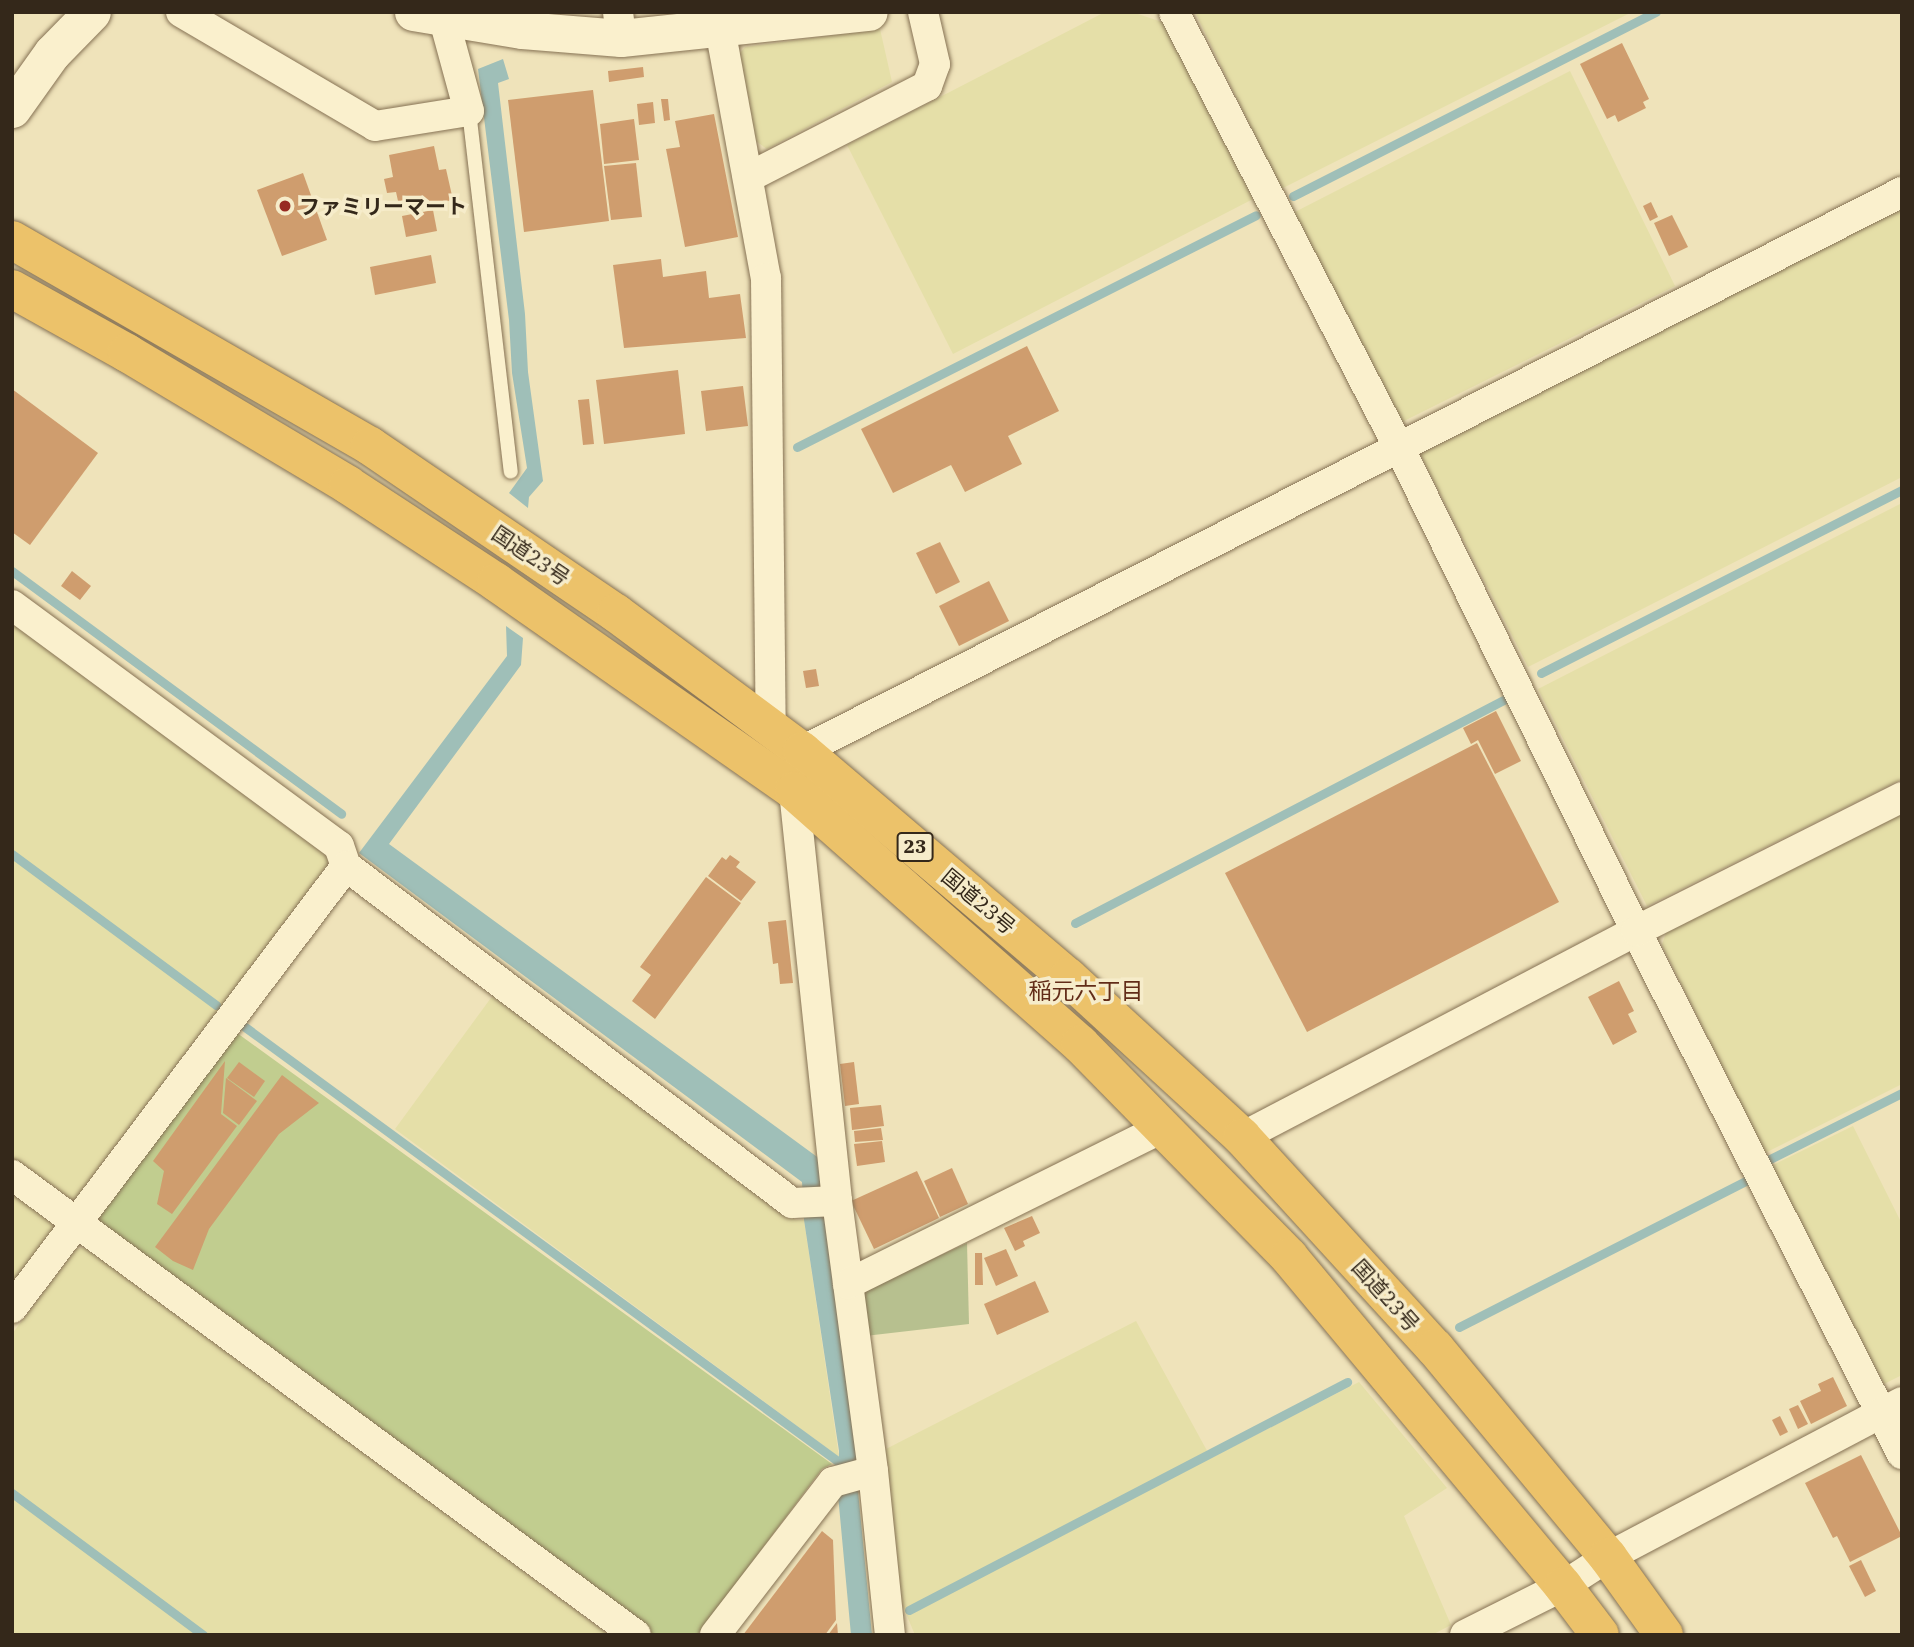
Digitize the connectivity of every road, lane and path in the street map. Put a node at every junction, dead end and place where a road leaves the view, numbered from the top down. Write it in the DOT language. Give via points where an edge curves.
graph roads {
  1 [pos="92,12"];
  2 [pos="181,12"];
  3 [pos="869,12"];
  4 [pos="923,12"];
  5 [pos="1174,12"];
  6 [pos="433,15"];
  7 [pos="718,21"];
  8 [pos="620,25"];
  9 [pos="12,109"];
  10 [pos="469,111"];
  11 [pos="748,177"];
  12 [pos="1902,192"];
  13 [pos="12,240"];
  14 [pos="12,289"];
  15 [pos="1400,449"];
  16 [pos="511,472"];
  17 [pos="12,605"];
  18 [pos="771,727"];
  19 [pos="802,751"];
  20 [pos="794,791"];
  21 [pos="1902,797"];
  22 [pos="346,866"];
  23 [pos="1636,931"];
  24 [pos="1162,1128"];
  25 [pos="1242,1137"];
  26 [pos="12,1175"];
  27 [pos="837,1200"];
  28 [pos="76,1222"];
  29 [pos="848,1284"];
  30 [pos="12,1308"];
  31 [pos="1891,1407"];
  32 [pos="1902,1454"];
  33 [pos="873,1471"];
  34 [pos="1608,1557"];
  35 [pos="1563,1586"];
  36 [pos="636,1635"];
  37 [pos="715,1635"];
  38 [pos="890,1635"];
  39 [pos="1465,1635"];
  40 [pos="1600,1635"];
  41 [pos="1664,1635"];
  1 -- 9 [label="street" via="52,53"];
  2 -- 10 [label="street" via="375,126"];
  3 -- 7 [label="street"];
  4 -- 11 [label="street" via="935,64 927,86"];
  5 -- 15 [label="street"];
  6 -- 8 [label="street" via="522,30"];
  6 -- 10 [label="street"];
  7 -- 8 [label="street"];
  7 -- 11 [label="street"];
  10 -- 16 [label="lane"];
  11 -- 18 [label="street" via="766,278"];
  12 -- 15 [label="street"];
  13 -- 18 [label="highway, 国道23号 / 23" via="370,446 616,613"];
  14 -- 20 [label="highway, 国道23号 / 23" via="348,485 508,589"];
  15 -- 19 [label="street"];
  15 -- 23 [label="street"];
  17 -- 22 [label="street" via="339,846"];
  18 -- 19 [label="highway, 国道23号 / 23"];
  19 -- 25 [label="highway, 国道23号 / 23" via="1068,976"];
  20 -- 24 [label="highway, 国道23号 / 23" via="1080,1045"];
  20 -- 27 [label="street"];
  21 -- 23 [label="street"];
  22 -- 27 [label="street" via="792,1203"];
  22 -- 28 [label="street"];
  23 -- 25 [label="street"];
  23 -- 31 [label="street"];
  24 -- 29 [label="street"];
  24 -- 35 [label="highway, 国道23号 / 23" via="1289,1256"];
  25 -- 34 [label="highway, 国道23号 / 23" via="1435,1349"];
  26 -- 28 [label="street"];
  27 -- 29 [label="street"];
  28 -- 30 [label="street"];
  28 -- 36 [label="street"];
  29 -- 33 [label="street"];
  31 -- 32 [label="street"];
  31 -- 34 [label="street"];
  33 -- 37 [label="street" via="833,1482"];
  33 -- 38 [label="street"];
  34 -- 35 [label="street"];
  34 -- 41 [label="highway, 国道23号 / 23"];
  35 -- 39 [label="street"];
  35 -- 40 [label="highway, 国道23号 / 23"];
}
